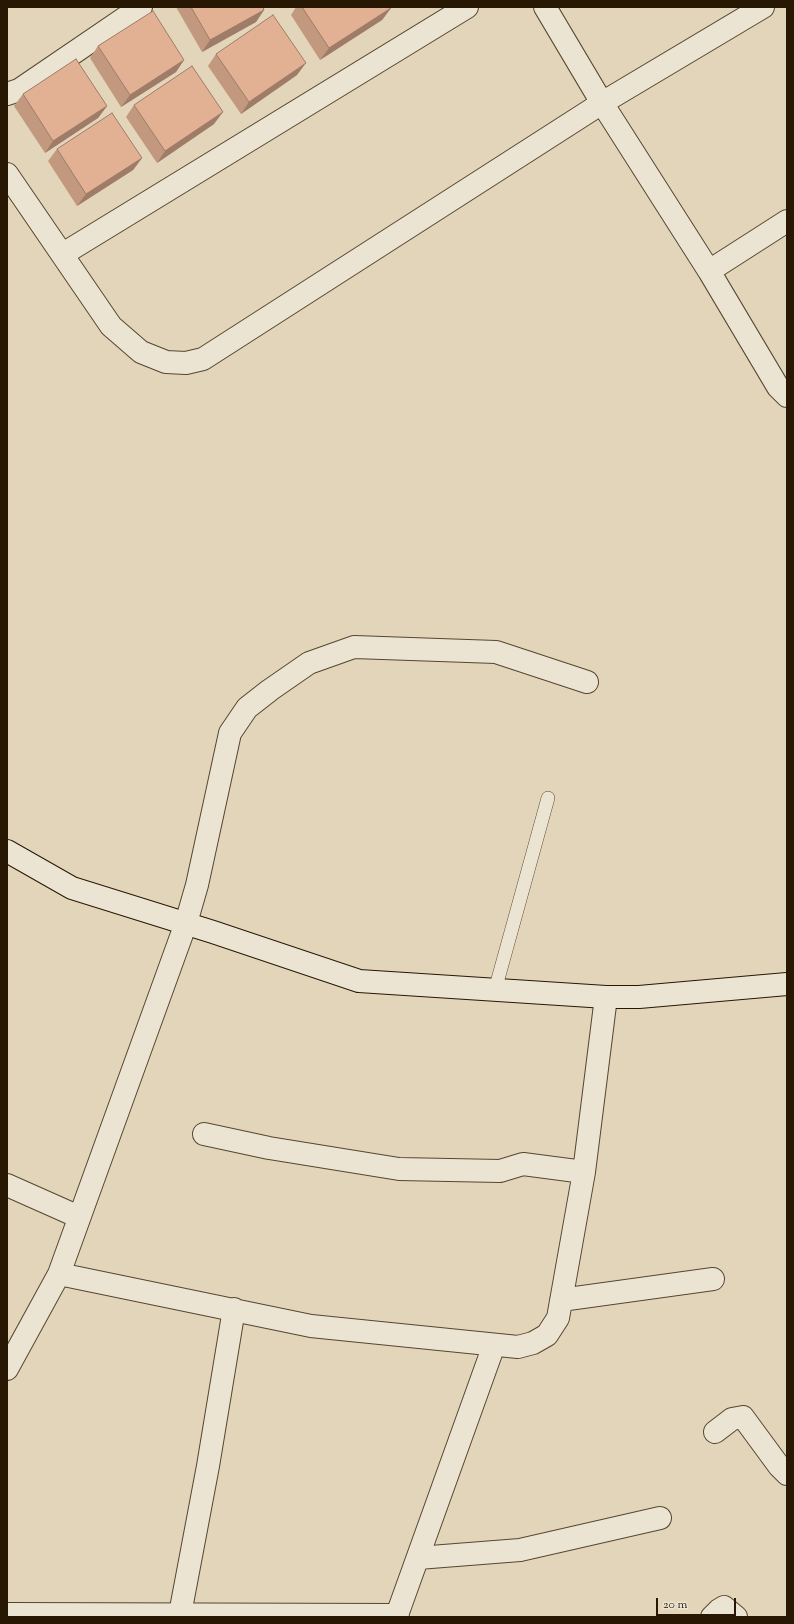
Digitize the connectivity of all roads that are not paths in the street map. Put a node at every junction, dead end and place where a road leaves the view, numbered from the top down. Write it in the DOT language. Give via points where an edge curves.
graph roads {
  1 [pos="141,7"];
  2 [pos="467,7"];
  3 [pos="545,7"];
  4 [pos="763,7"];
  5 [pos="113,15"];
  6 [pos="7,94"];
  7 [pos="602,103"];
  8 [pos="7,174"];
  9 [pos="787,221"];
  10 [pos="63,254"];
  11 [pos="709,271"];
  12 [pos="787,396"];
  13 [pos="587,682"];
  14 [pos="548,798"];
  15 [pos="7,851"];
  16 [pos="186,923"];
  17 [pos="787,984"];
  18 [pos="495,990"];
  19 [pos="606,997"];
  20 [pos="204,1134"];
  21 [pos="584,1172"];
  22 [pos="7,1185"];
  23 [pos="79,1217"];
  24 [pos="59,1274"];
  25 [pos="713,1279"];
  26 [pos="561,1300"];
  27 [pos="234,1309"];
  28 [pos="494,1345"];
  29 [pos="7,1368"];
  30 [pos="715,1432"];
  31 [pos="787,1474"];
  32 [pos="660,1518"];
  33 [pos="418,1558"];
  34 [pos="7,1614"];
  35 [pos="191,1615"];
  36 [pos="398,1616"];
  37 [pos="712,1617"];
  38 [pos="736,1617"];
  1 -- 5 [label="street"];
  2 -- 10 [label="street"];
  3 -- 7 [label="street"];
  4 -- 7 [label="street"];
  5 -- 6 [label="street" via="19,90"];
  7 -- 10 [label="street" via="203,359 186,363 166,362 141,352 112,326"];
  7 -- 11 [label="street"];
  8 -- 10 [label="street"];
  9 -- 11 [label="street"];
  11 -- 12 [label="street" via="778,387"];
  13 -- 16 [label="street" via="496,652 354,647 309,663 248,708 230,733 197,885"];
  14 -- 18 [label="lane"];
  15 -- 16 [label="street" via="72,888"];
  16 -- 18 [label="street" via="359,981"];
  16 -- 23 [label="street"];
  17 -- 19 [label="street" via="639,997"];
  18 -- 19 [label="street"];
  19 -- 21 [label="street"];
  20 -- 21 [label="street" via="269,1148 399,1169 500,1171 523,1164"];
  21 -- 26 [label="street"];
  22 -- 23 [label="street"];
  23 -- 24 [label="street"];
  24 -- 27 [label="street"];
  24 -- 29 [label="street"];
  25 -- 26 [label="street"];
  26 -- 28 [label="street" via="558,1318 546,1335 533,1343 518,1347"];
  27 -- 28 [label="street" via="311,1326"];
  27 -- 35 [label="street" via="208,1466"];
  28 -- 33 [label="street"];
  30 -- 31 [label="street" via="732,1418 743,1417"];
  32 -- 33 [label="street" via="520,1550"];
  33 -- 36 [label="street"];
  34 -- 35 [label="street"];
  35 -- 36 [label="street"];
  37 -- 38 [label="street" via="724,1607"];
}
